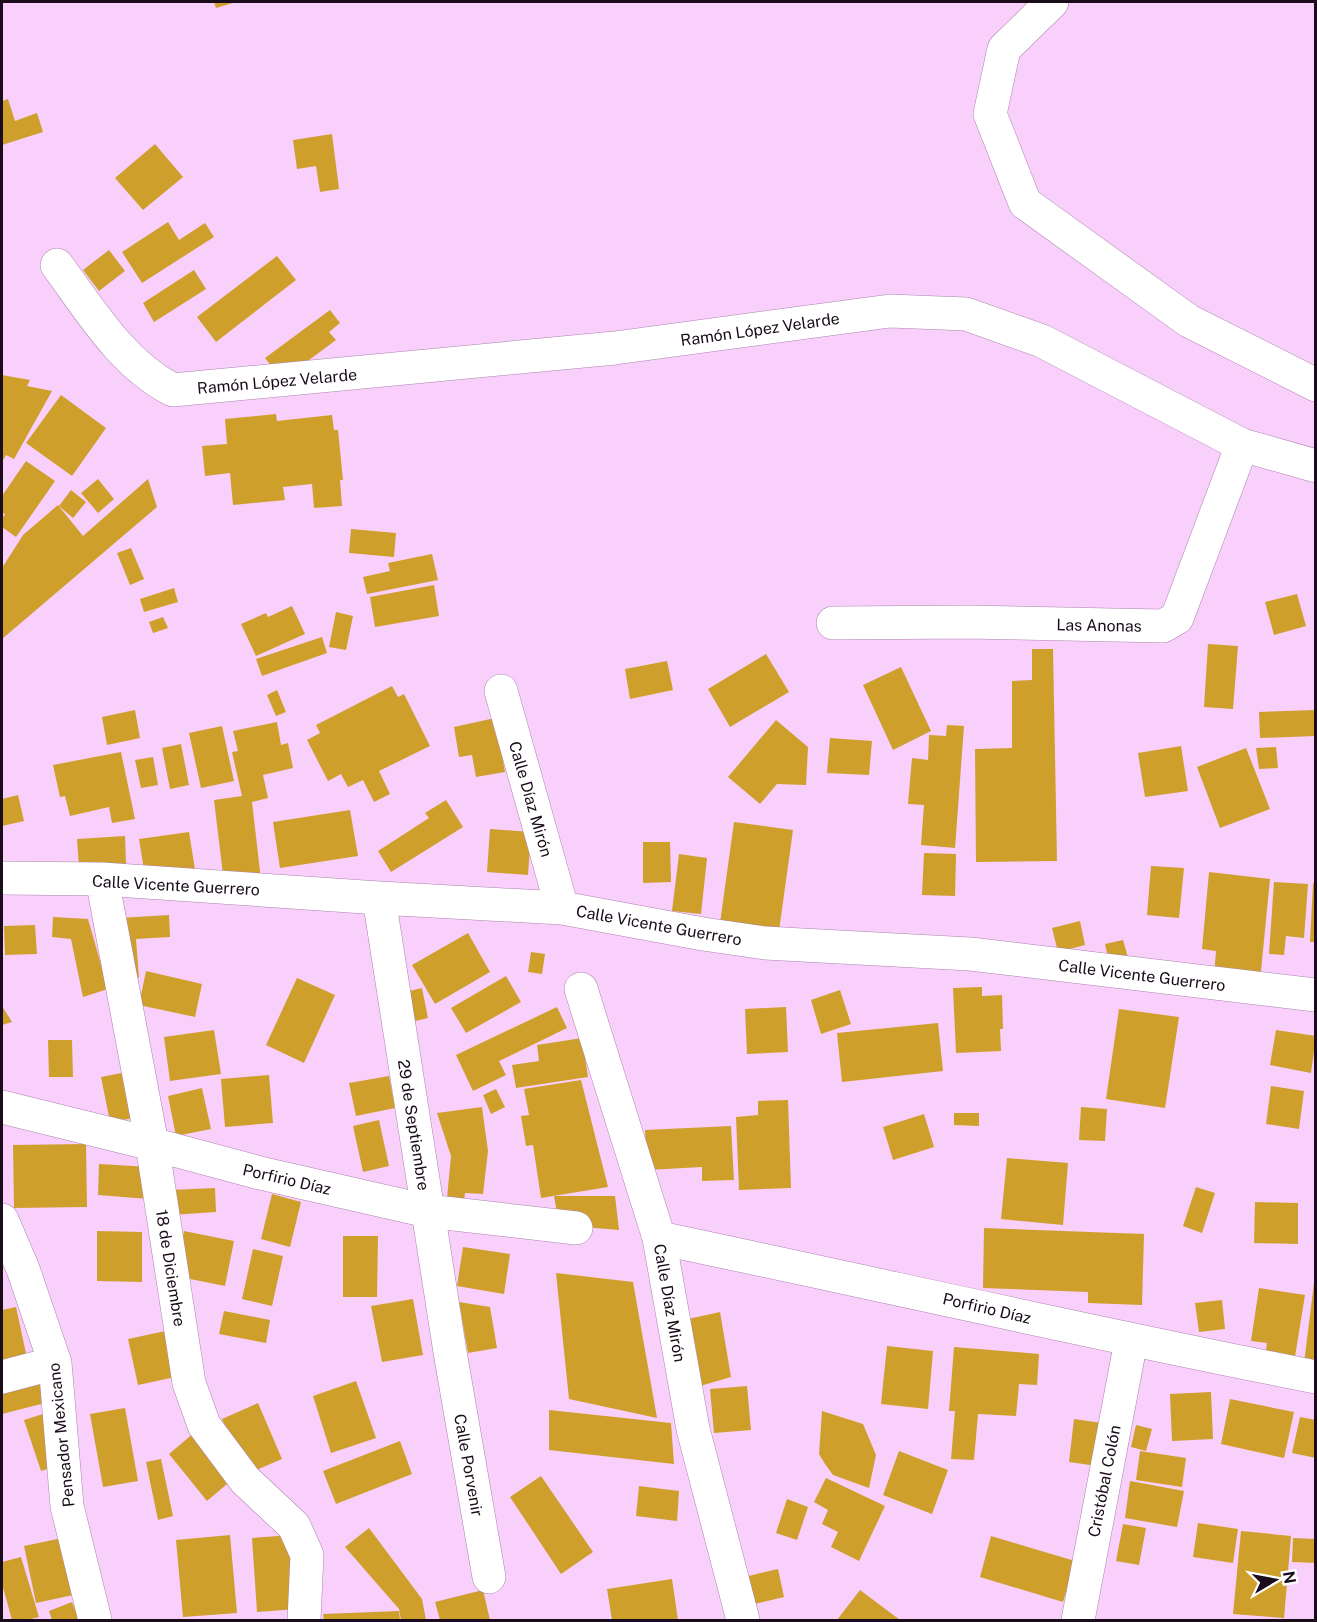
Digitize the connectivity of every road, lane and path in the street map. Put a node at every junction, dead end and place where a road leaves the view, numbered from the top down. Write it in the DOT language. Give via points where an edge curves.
graph roads {
  1 [pos="1052,2"];
  2 [pos="57,265"];
  3 [pos="1316,385"];
  4 [pos="1242,445"];
  5 [pos="1316,466"];
  6 [pos="833,623"];
  7 [pos="501,691"];
  8 [pos="2,878"];
  9 [pos="102,879"];
  10 [pos="379,898"];
  11 [pos="562,908"];
  12 [pos="581,989"];
  13 [pos="1316,995"];
  14 [pos="2,1107"];
  15 [pos="152,1144"];
  16 [pos="427,1211"];
  17 [pos="2,1220"];
  18 [pos="576,1228"];
  19 [pos="658,1238"];
  20 [pos="1131,1341"];
  21 [pos="450,1352"];
  22 [pos="55,1363"];
  23 [pos="2,1377"];
  24 [pos="1316,1377"];
  25 [pos="489,1577"];
  26 [pos="95,1620"];
  27 [pos="304,1620"];
  28 [pos="743,1620"];
  29 [pos="1078,1620"];
  1 -- 3 [label="street" via="1004,49 990,114 1024,203 1189,321"];
  2 -- 4 [label="street, Ramón López Velarde" via="105,331 154,380 173,390 615,348 890,311 966,314 1042,341"];
  4 -- 5 [label="street, Ramón López Velarde"];
  4 -- 6 [label="street, Las Anonas" via="1178,618 1162,626"];
  7 -- 11 [label="street, Calle Díaz Mirón"];
  8 -- 9 [label="street, Calle Vicente Guerrero"];
  9 -- 10 [label="street, Calle Vicente Guerrero"];
  9 -- 15 [label="street, 18 de Diciembre"];
  10 -- 11 [label="street, Calle Vicente Guerrero"];
  10 -- 16 [label="street, 29 de Septiembre"];
  11 -- 13 [label="street, Calle Vicente Guerrero" via="765,943 970,954"];
  12 -- 19 [label="street, Calle Díaz Mirón"];
  14 -- 15 [label="street, Porfirio Díaz"];
  15 -- 16 [label="street, Porfirio Díaz"];
  15 -- 27 [label="street, 18 de Diciembre" via="189,1383 204,1425 245,1480 294,1526 307,1555"];
  16 -- 18 [label="street, Porfirio Díaz"];
  16 -- 21 [label="street, 29 de Septiembre"];
  17 -- 22 [label="street, Pensador Mexicano"];
  19 -- 20 [label="street, Porfirio Díaz"];
  19 -- 28 [label="street, Calle Díaz Mirón" via="693,1429"];
  20 -- 24 [label="street, Porfirio Díaz"];
  20 -- 29 [label="street, Cristóbal Colón"];
  21 -- 25 [label="street, Calle Porvenir"];
  22 -- 23 [label="street"];
  22 -- 26 [label="street, Pensador Mexicano" via="67,1506"];
}
